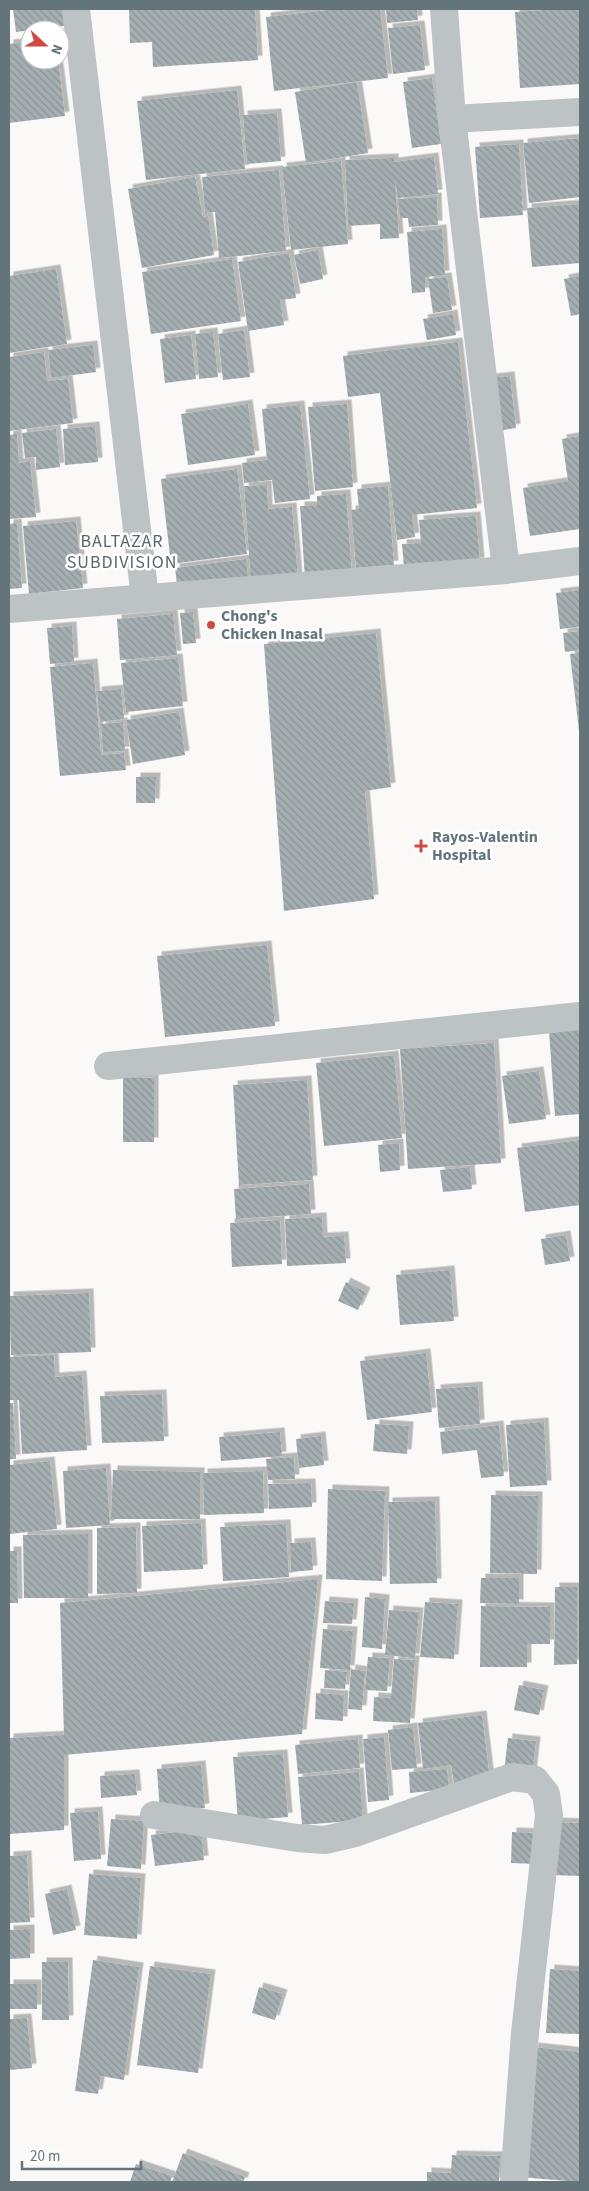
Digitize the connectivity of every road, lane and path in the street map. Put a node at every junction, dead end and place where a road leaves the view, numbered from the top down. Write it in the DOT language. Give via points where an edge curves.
graph roads {
  1 [pos="76,9"];
  2 [pos="444,9"];
  3 [pos="580,112"];
  4 [pos="452,119"];
  5 [pos="580,561"];
  6 [pos="506,570"];
  7 [pos="145,598"];
  8 [pos="9,609"];
  9 [pos="580,1016"];
  10 [pos="108,1066"];
  11 [pos="154,1815"];
  12 [pos="514,2182"];
  1 -- 7 [label="street"];
  2 -- 4 [label="street"];
  3 -- 4 [label="street"];
  4 -- 6 [label="street"];
  5 -- 6 [label="street"];
  6 -- 7 [label="street"];
  7 -- 8 [label="street"];
  9 -- 10 [label="street"];
  11 -- 12 [label="street" via="325,1840 355,1833 512,1777 535,1780 546,1794 549,1815 524,2033"];
}
